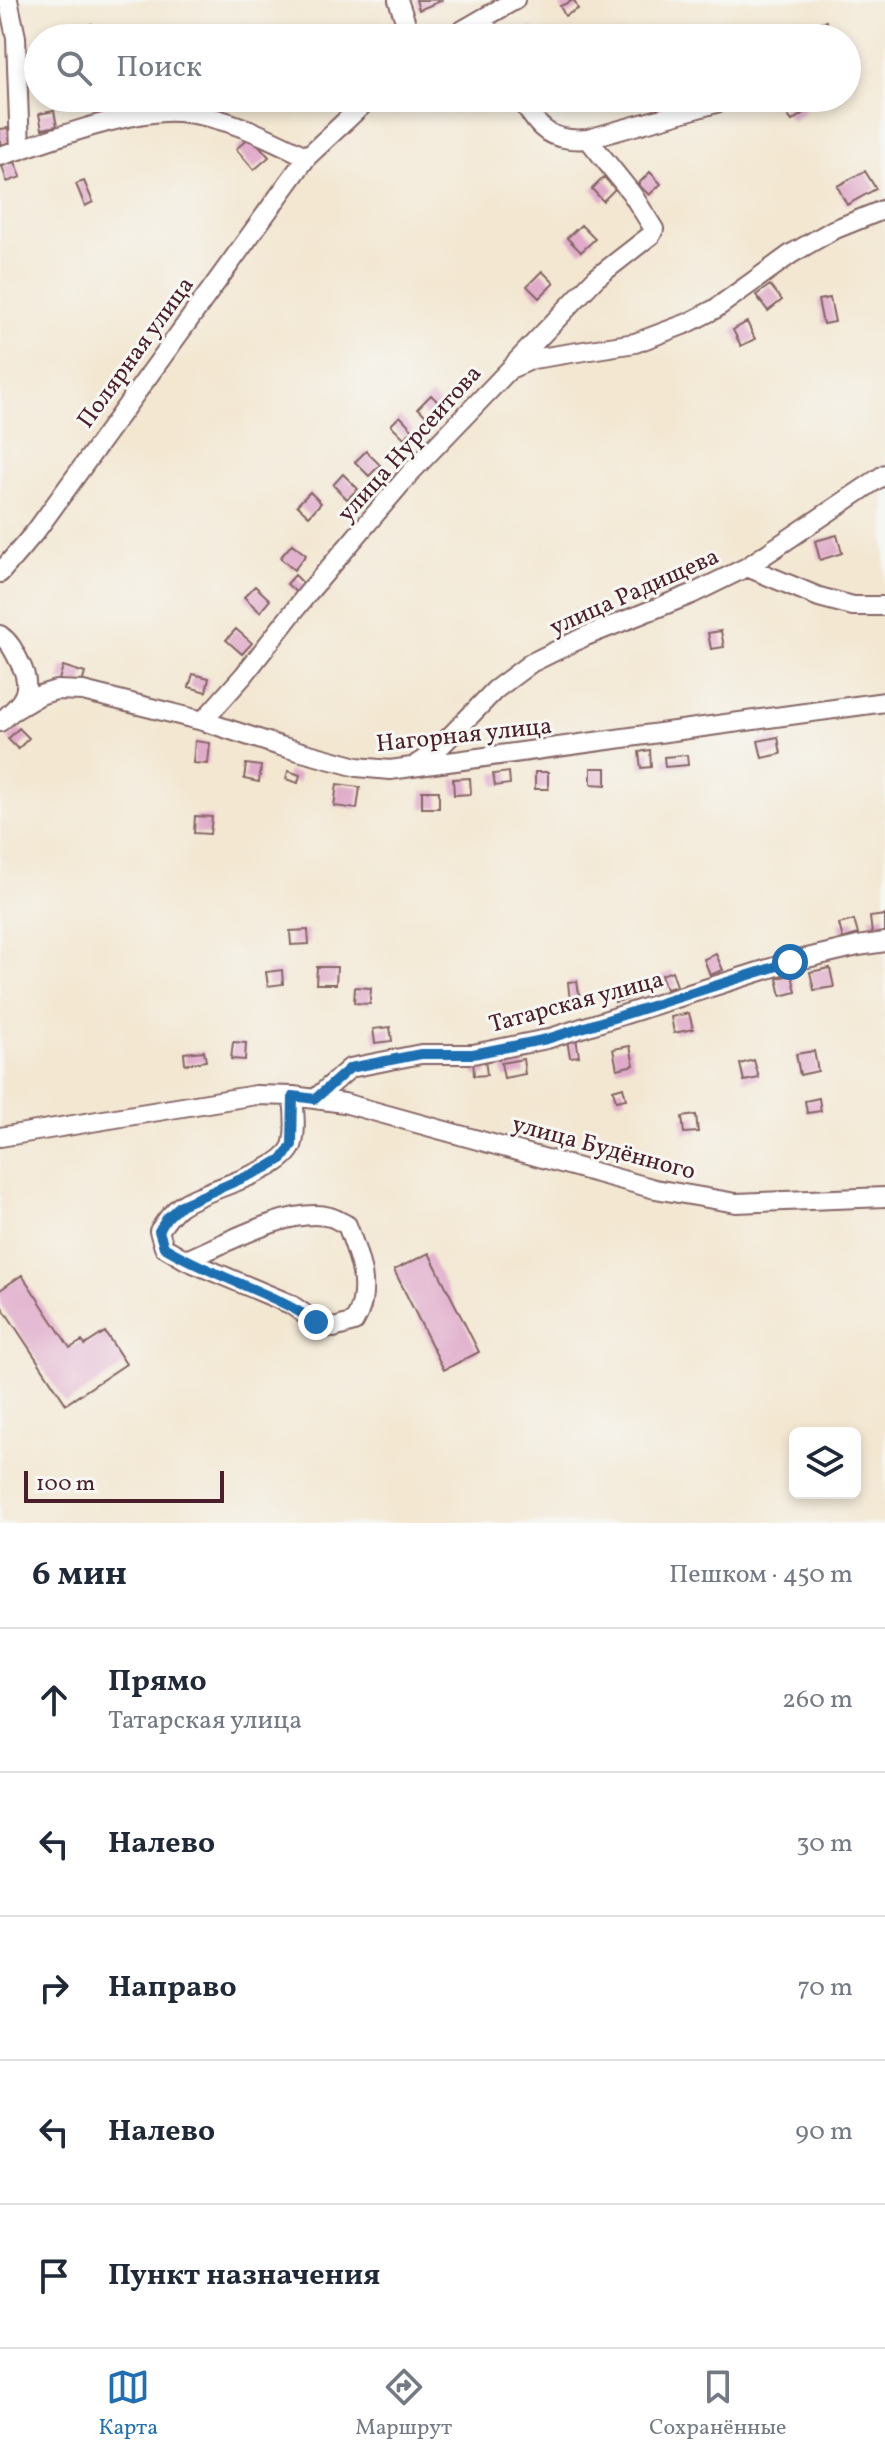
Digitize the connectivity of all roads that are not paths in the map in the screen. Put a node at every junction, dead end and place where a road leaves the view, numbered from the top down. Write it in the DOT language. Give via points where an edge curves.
graph roads {
  1 [pos="8,0"];
  2 [pos="398,0"];
  3 [pos="515,0"];
  4 [pos="483,20"];
  5 [pos="406,24"];
  6 [pos="475,24"];
  7 [pos="485,24"];
  8 [pos="355,112"];
  9 [pos="529,112"];
  10 [pos="684,112"];
  11 [pos="588,139"];
  12 [pos="20,150"];
  13 [pos="0,156"];
  14 [pos="307,157"];
  15 [pos="885,209"];
  16 [pos="510,369"];
  17 [pos="885,474"];
  18 [pos="747,567"];
  19 [pos="0,573"];
  20 [pos="885,606"];
  21 [pos="0,635"];
  22 [pos="885,702"];
  23 [pos="7,716"];
  24 [pos="203,721"];
  25 [pos="415,766"];
  26 [pos="885,942"];
  27 [pos="293,1096"];
  28 [pos="315,1099"];
  29 [pos="0,1137"];
  30 [pos="885,1197"];
  31 [pos="186,1260"];
  1 -- 12 [label="street" via="16,37"];
  2 -- 5 [label="street"];
  3 -- 4 [label="street"];
  4 -- 6 [label="street"];
  4 -- 7 [label="street"];
  8 -- 14 [label="street, Полярная улица"];
  9 -- 11 [label="street" via="542,130"];
  10 -- 11 [label="street"];
  11 -- 16 [label="street" via="654,229 585,289"];
  12 -- 13 [label="street"];
  12 -- 14 [label="street" via="145,114 177,112 213,117"];
  14 -- 19 [label="street, Полярная улица" via="36,531"];
  15 -- 16 [label="street, улица Нурсеитова" via="791,254 688,323 635,343 533,359"];
  16 -- 24 [label="street, улица Нурсеитова" via="411,472"];
  17 -- 18 [label="street, улица Радищева"];
  18 -- 20 [label="street" via="819,597 853,606"];
  18 -- 25 [label="street, улица Радищева" via="531,663"];
  21 -- 23 [label="street" via="27,675 28,690"];
  22 -- 25 [label="street, Нагорная улица"];
  23 -- 24 [label="street, Нагорная улица" via="56,690 83,691"];
  24 -- 25 [label="street, Нагорная улица" via="357,767"];
  26 -- 28 [label="street, Татарская улица" via="790,962 547,1039 473,1054 421,1054 350,1068"];
  27 -- 28 [label="street"];
  27 -- 29 [label="street" via="256,1095"];
  27 -- 31 [label="street" via="292,1145 283,1158 181,1205 167,1218 159,1231 164,1247"];
  28 -- 30 [label="street, улица Будённого" via="655,1189 736,1203"];
  31 -- 31 [label="street" via="277,1223 330,1217 347,1225 358,1253 363,1307 354,1322 334,1328"];
}
